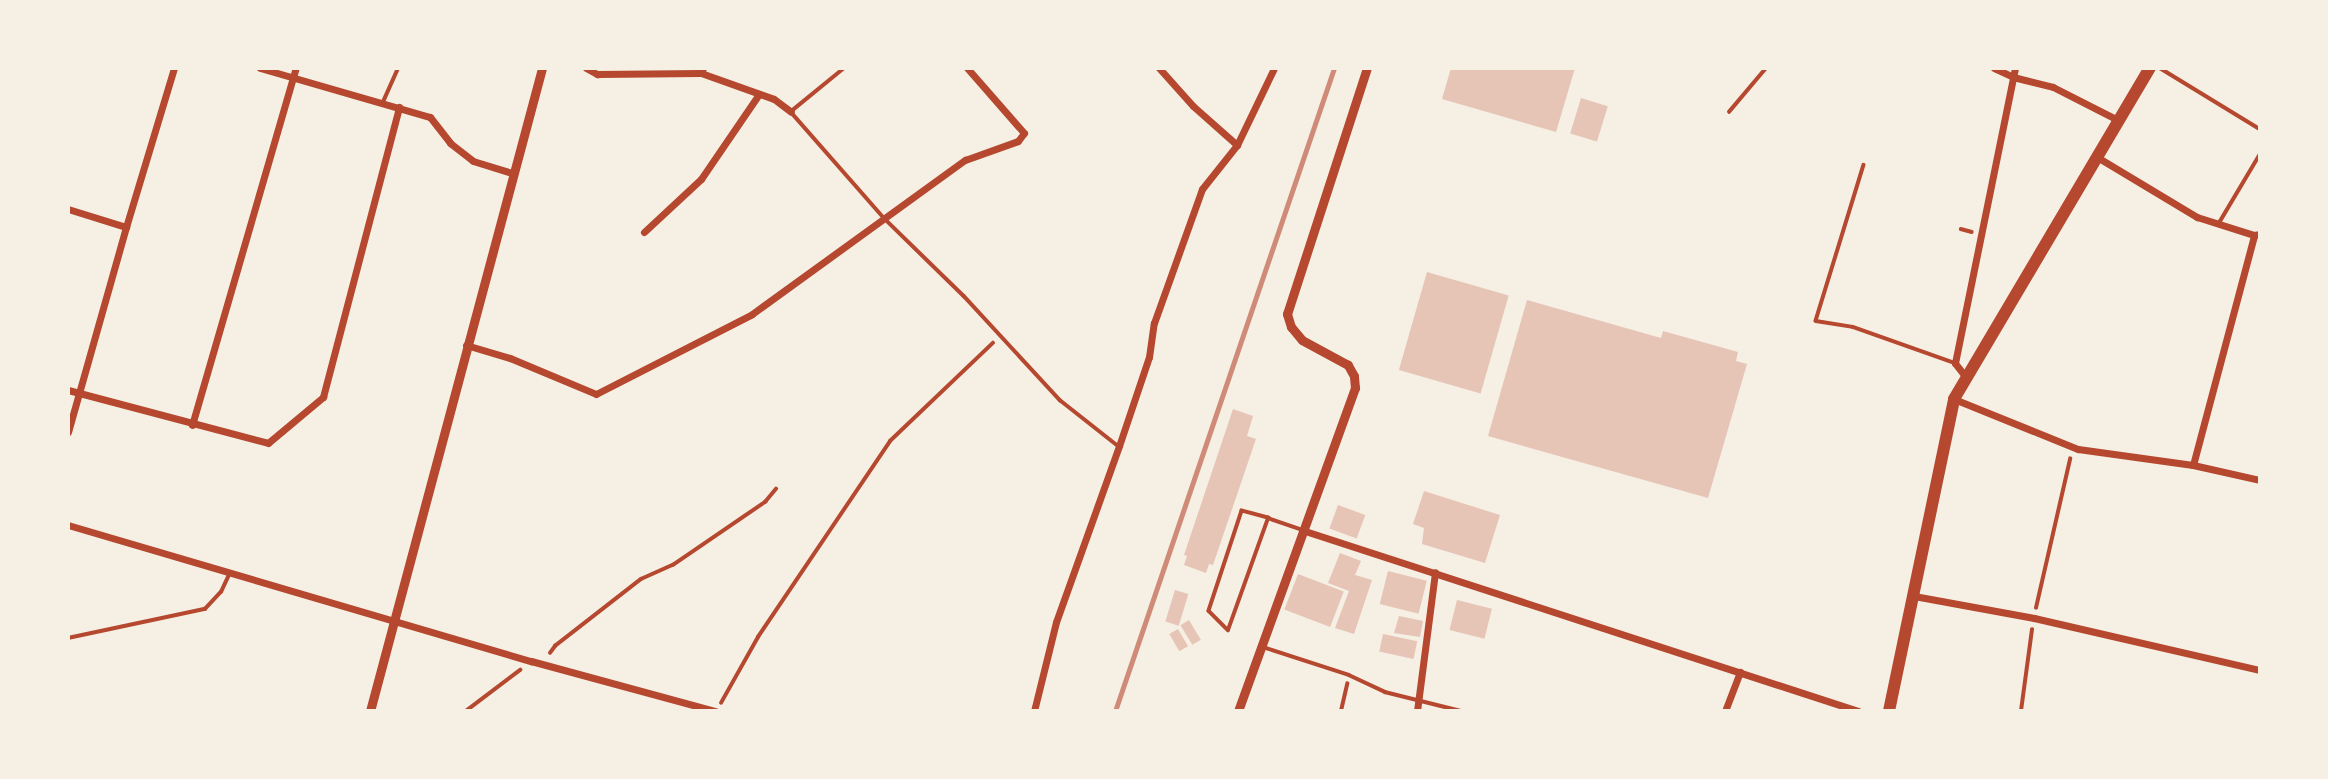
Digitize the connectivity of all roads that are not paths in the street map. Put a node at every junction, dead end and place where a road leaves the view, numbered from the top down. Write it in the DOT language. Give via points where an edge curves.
graph roads {
  1 [pos="174,68"];
  2 [pos="260,68"];
  3 [pos="296,68"];
  4 [pos="398,68"];
  5 [pos="542,68"];
  6 [pos="586,68"];
  7 [pos="845,68"];
  8 [pos="967,68"];
  9 [pos="1159,68"];
  10 [pos="1274,68"];
  11 [pos="1367,68"];
  12 [pos="1766,68"];
  13 [pos="1994,68"];
  14 [pos="2015,68"];
  15 [pos="2150,68"];
  16 [pos="2160,68"];
  17 [pos="702,70"];
  18 [pos="292,77"];
  19 [pos="2013,77"];
  20 [pos="759,94"];
  21 [pos="383,103"];
  22 [pos="399,107"];
  23 [pos="791,112"];
  24 [pos="1729,112"];
  25 [pos="2118,120"];
  26 [pos="2260,130"];
  27 [pos="1237,145"];
  28 [pos="2260,154"];
  29 [pos="2096,157"];
  30 [pos="1864,165"];
  31 [pos="512,173"];
  32 [pos="68,209"];
  33 [pos="884,218"];
  34 [pos="2219,223"];
  35 [pos="125,226"];
  36 [pos="644,232"];
  37 [pos="2257,234"];
  38 [pos="466,345"];
  39 [pos="1955,363"];
  40 [pos="1965,376"];
  41 [pos="68,390"];
  42 [pos="80,393"];
  43 [pos="1954,399"];
  44 [pos="191,425"];
  45 [pos="68,432"];
  46 [pos="1119,446"];
  47 [pos="2193,465"];
  48 [pos="2260,480"];
  49 [pos="1268,518"];
  50 [pos="68,525"];
  51 [pos="1305,531"];
  52 [pos="1435,572"];
  53 [pos="230,573"];
  54 [pos="1913,596"];
  55 [pos="395,621"];
  56 [pos="68,638"];
  57 [pos="1262,647"];
  58 [pos="2260,670"];
  59 [pos="1740,673"];
  60 [pos="1418,701"];
  61 [pos="697,709"];
  62 [pos="370,711"];
  63 [pos="716,711"];
  64 [pos="1034,711"];
  65 [pos="1238,711"];
  66 [pos="1417,711"];
  67 [pos="1461,711"];
  68 [pos="1725,711"];
  69 [pos="1858,711"];
  70 [pos="1889,711"];
  1 -- 35 [label="street"];
  2 -- 18 [label="street"];
  3 -- 18 [label="street"];
  4 -- 21 [label="lane"];
  5 -- 31 [label="street"];
  6 -- 17 [label="street" via="597,74"];
  7 -- 23 [label="lane"];
  8 -- 33 [label="street" via="1024,133 1018,141 965,160"];
  9 -- 27 [label="street"];
  10 -- 27 [label="street"];
  11 -- 51 [label="street" via="1287,314 1302,340 1348,365 1355,388"];
  12 -- 24 [label="lane"];
  13 -- 19 [label="street"];
  14 -- 19 [label="street"];
  15 -- 25 [label="highway"];
  16 -- 26 [label="lane"];
  17 -- 20 [label="street"];
  18 -- 21 [label="street"];
  18 -- 44 [label="street"];
  19 -- 25 [label="street" via="2053,87"];
  19 -- 39 [label="street"];
  20 -- 23 [label="street"];
  20 -- 36 [label="street" via="701,179"];
  21 -- 22 [label="street"];
  22 -- 31 [label="street" via="430,117 450,143 473,161"];
  22 -- 44 [label="street" via="323,397 268,443"];
  23 -- 33 [label="lane"];
  25 -- 29 [label="highway"];
  27 -- 46 [label="street" via="1202,188 1154,323 1149,357"];
  28 -- 34 [label="lane"];
  29 -- 34 [label="street" via="2197,217"];
  29 -- 40 [label="highway"];
  30 -- 39 [label="lane" via="1816,321 1853,327"];
  31 -- 38 [label="street"];
  32 -- 35 [label="street"];
  33 -- 38 [label="street" via="752,314 596,394"];
  33 -- 46 [label="lane" via="1060,400"];
  34 -- 37 [label="street"];
  35 -- 42 [label="street"];
  37 -- 47 [label="street"];
  38 -- 55 [label="street"];
  39 -- 40 [label="street"];
  40 -- 43 [label="highway"];
  41 -- 42 [label="street"];
  42 -- 44 [label="street"];
  42 -- 45 [label="street"];
  43 -- 47 [label="street" via="2073,447"];
  43 -- 54 [label="highway"];
  46 -- 64 [label="street" via="1056,622"];
  47 -- 48 [label="street"];
  49 -- 49 [label="lane" via="1242,511 1209,611 1228,630"];
  49 -- 51 [label="lane"];
  50 -- 53 [label="street"];
  51 -- 52 [label="street"];
  51 -- 57 [label="street"];
  52 -- 59 [label="street"];
  52 -- 60 [label="street"];
  53 -- 55 [label="street"];
  53 -- 56 [label="lane" via="205,609"];
  54 -- 58 [label="street" via="2034,618"];
  54 -- 70 [label="highway"];
  55 -- 61 [label="street"];
  55 -- 62 [label="street"];
  57 -- 60 [label="lane"];
  57 -- 65 [label="street"];
  59 -- 68 [label="street"];
  59 -- 69 [label="street"];
  60 -- 66 [label="street"];
  60 -- 67 [label="lane"];
  61 -- 63 [label="street"];
}
